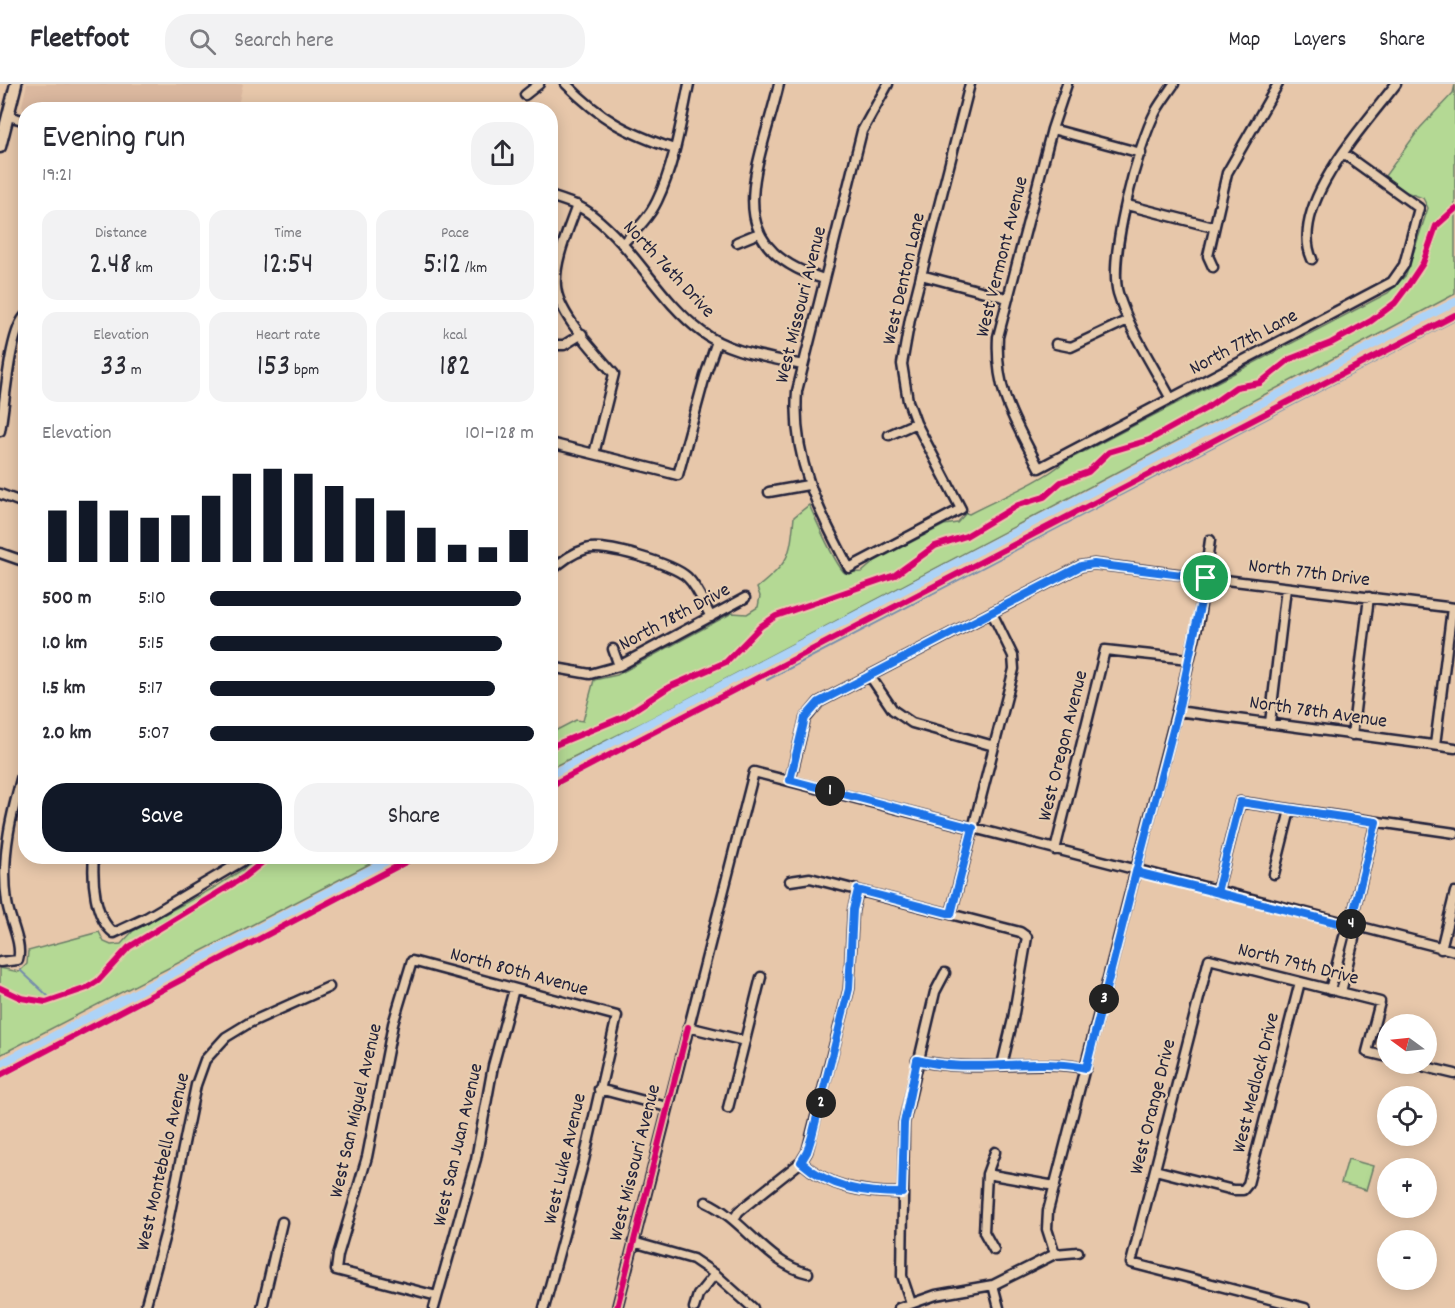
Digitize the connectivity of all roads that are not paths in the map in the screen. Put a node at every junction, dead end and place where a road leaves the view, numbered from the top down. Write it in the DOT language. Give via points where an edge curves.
graph roads {
  1 [pos="16,84"];
  2 [pos="538,84"];
  3 [pos="566,84"];
  4 [pos="689,84"];
  5 [pos="779,84"];
  6 [pos="888,84"];
  7 [pos="970,84"];
  8 [pos="1067,84"];
  9 [pos="1174,84"];
  10 [pos="1278,84"];
  11 [pos="1396,84"];
  12 [pos="525,95"];
  13 [pos="8,116"];
  14 [pos="18,119"];
  15 [pos="1052,129"];
  16 [pos="0,147"];
  17 [pos="674,148"];
  18 [pos="1141,153"];
  19 [pos="1344,154"];
  20 [pos="558,199"];
  21 [pos="577,205"];
  22 [pos="1127,205"];
  23 [pos="1213,227"];
  24 [pos="759,233"];
  25 [pos="737,243"];
  26 [pos="622,244"];
  27 [pos="1312,259"];
  28 [pos="1213,267"];
  29 [pos="558,268"];
  30 [pos="921,275"];
  31 [pos="824,279"];
  32 [pos="558,294"];
  33 [pos="1007,298"];
  34 [pos="1128,320"];
  35 [pos="18,326"];
  36 [pos="582,334"];
  37 [pos="717,341"];
  38 [pos="1056,344"];
  39 [pos="558,345"];
  40 [pos="802,365"];
  41 [pos="1172,399"];
  42 [pos="916,423"];
  43 [pos="0,431"];
  44 [pos="889,435"];
  45 [pos="558,445"];
  46 [pos="594,454"];
  47 [pos="1039,468"];
  48 [pos="808,484"];
  49 [pos="769,492"];
  50 [pos="0,494"];
  51 [pos="18,501"];
  52 [pos="1210,540"];
  53 [pos="0,553"];
  54 [pos="18,559"];
  55 [pos="558,566"];
  56 [pos="849,568"];
  57 [pos="1206,578"];
  58 [pos="1286,588"];
  59 [pos="1369,597"];
  60 [pos="745,598"];
  61 [pos="1454,608"];
  62 [pos="992,613"];
  63 [pos="711,617"];
  64 [pos="614,649"];
  65 [pos="1190,659"];
  66 [pos="620,666"];
  67 [pos="558,668"];
  68 [pos="870,676"];
  69 [pos="1178,711"];
  70 [pos="1270,723"];
  71 [pos="1353,735"];
  72 [pos="1435,745"];
  73 [pos="994,746"];
  74 [pos="1455,748"];
  75 [pos="790,780"];
  76 [pos="18,790"];
  77 [pos="1290,810"];
  78 [pos="1376,822"];
  79 [pos="973,828"];
  80 [pos="1455,833"];
  81 [pos="1054,850"];
  82 [pos="94,864"];
  83 [pos="237,864"];
  84 [pos="2,871"];
  85 [pos="1136,872"];
  86 [pos="1274,874"];
  87 [pos="790,881"];
  88 [pos="858,890"];
  89 [pos="1217,892"];
  90 [pos="1455,892"];
  91 [pos="951,914"];
  92 [pos="1350,926"];
  93 [pos="1441,949"];
  94 [pos="1455,951"];
  95 [pos="1209,959"];
  96 [pos="412,961"];
  97 [pos="0,962"];
  98 [pos="945,973"];
  99 [pos="761,977"];
  100 [pos="1300,982"];
  101 [pos="329,987"];
  102 [pos="514,989"];
  103 [pos="1330,990"];
  104 [pos="1341,992"];
  105 [pos="617,1016"];
  106 [pos="688,1027"];
  107 [pos="746,1041"];
  108 [pos="1377,1054"];
  109 [pos="917,1060"];
  110 [pos="1002,1065"];
  111 [pos="1086,1068"];
  112 [pos="1437,1070"];
  113 [pos="1455,1074"];
  114 [pos="599,1089"];
  115 [pos="667,1107"];
  116 [pos="728,1108"];
  117 [pos="995,1152"];
  118 [pos="801,1162"];
  119 [pos="1155,1170"];
  120 [pos="987,1174"];
  121 [pos="1054,1186"];
  122 [pos="902,1193"];
  123 [pos="706,1202"];
  124 [pos="734,1220"];
  125 [pos="282,1222"];
  126 [pos="633,1242"];
  127 [pos="994,1250"];
  128 [pos="1078,1252"];
  129 [pos="1055,1254"];
  130 [pos="808,1273"];
  131 [pos="716,1274"];
  132 [pos="993,1285"];
  133 [pos="437,1296"];
  134 [pos="911,1303"];
  135 [pos="145,1308"];
  136 [pos="262,1308"];
  137 [pos="434,1308"];
  138 [pos="544,1308"];
  139 [pos="616,1308"];
  140 [pos="694,1308"];
  141 [pos="753,1308"];
  142 [pos="899,1308"];
  143 [pos="999,1308"];
  144 [pos="1305,1308"];
  1 -- 13 [label="main road"];
  2 -- 12 [label="street"];
  3 -- 17 [label="street" via="615,126"];
  4 -- 17 [label="street"];
  5 -- 24 [label="street" via="756,173 752,209"];
  6 -- 31 [label="street, West Missouri Avenue" via="862,131"];
  7 -- 30 [label="street, West Denton Lane"];
  8 -- 15 [label="street, West Vermont Avenue"];
  9 -- 18 [label="street" via="1156,111"];
  10 -- 23 [label="street" via="1227,173"];
  11 -- 19 [label="street"];
  13 -- 14 [label="street"];
  13 -- 16 [label="main road"];
  15 -- 18 [label="street"];
  15 -- 33 [label="street, West Vermont Avenue"];
  17 -- 26 [label="street" via="657,202 646,220"];
  18 -- 22 [label="street"];
  19 -- 27 [label="street" via="1317,197 1306,246"];
  19 -- 41 [label="street, North 77th Lane" via="1419,208 1404,266 1384,288"];
  20 -- 21 [label="street, North 76th Drive"];
  21 -- 26 [label="street, North 76th Drive" via="592,214"];
  21 -- 29 [label="street"];
  22 -- 23 [label="street"];
  22 -- 34 [label="street" via="1114,267"];
  23 -- 28 [label="street" via="1208,256"];
  24 -- 25 [label="street"];
  24 -- 31 [label="street" via="781,261"];
  26 -- 37 [label="street, North 76th Drive" via="678,310"];
  30 -- 33 [label="street"];
  30 -- 42 [label="street, West Denton Lane" via="902,364"];
  31 -- 40 [label="street, West Missouri Avenue"];
  32 -- 36 [label="street"];
  33 -- 47 [label="street, West Vermont Avenue" via="998,337 1000,382 1005,402"];
  34 -- 38 [label="street" via="1071,347"];
  34 -- 41 [label="street"];
  35 -- 43 [label="street"];
  36 -- 39 [label="street"];
  36 -- 46 [label="street" via="614,374"];
  37 -- 40 [label="street, North 76th Drive"];
  37 -- 46 [label="street" via="678,476"];
  40 -- 48 [label="street, West Missouri Avenue" via="796,416"];
  41 -- 47 [label="street, North 77th Lane"];
  42 -- 44 [label="street"];
  42 -- 56 [label="street, West Denton Lane" via="961,509"];
  45 -- 46 [label="street"];
  48 -- 49 [label="street"];
  48 -- 56 [label="street, West Missouri Avenue"];
  50 -- 51 [label="street"];
  52 -- 57 [label="street"];
  53 -- 54 [label="street"];
  55 -- 63 [label="street" via="573,554 595,547 666,566 691,581"];
  57 -- 58 [label="street, North 77th Drive"];
  57 -- 62 [label="street, North 77th Drive" via="1086,564"];
  57 -- 65 [label="street"];
  58 -- 59 [label="street, North 77th Drive"];
  58 -- 70 [label="street"];
  59 -- 61 [label="street, North 77th Drive"];
  59 -- 71 [label="street"];
  60 -- 63 [label="street, North 78th Drive"];
  61 -- 72 [label="street"];
  62 -- 68 [label="street"];
  62 -- 73 [label="street" via="1014,662"];
  63 -- 66 [label="street, North 78th Drive"];
  64 -- 66 [label="street, North 78th Drive"];
  65 -- 69 [label="street"];
  65 -- 81 [label="street, West Oregon Avenue" via="1105,650"];
  66 -- 67 [label="street, North 78th Drive" via="590,674"];
  68 -- 73 [label="street" via="893,710 912,723"];
  68 -- 75 [label="street" via="819,702 808,712"];
  69 -- 70 [label="street, North 78th Avenue"];
  69 -- 85 [label="street"];
  70 -- 71 [label="street, North 78th Avenue"];
  71 -- 72 [label="street, North 78th Avenue"];
  72 -- 74 [label="street, North 78th Avenue"];
  73 -- 79 [label="street"];
  75 -- 79 [label="street"];
  75 -- 106 [label="street, West Missouri Avenue" via="754,772"];
  76 -- 84 [label="street"];
  77 -- 78 [label="street"];
  77 -- 86 [label="street"];
  77 -- 89 [label="street" via="1240,802"];
  78 -- 80 [label="street"];
  78 -- 92 [label="street"];
  79 -- 81 [label="street"];
  79 -- 91 [label="street"];
  81 -- 85 [label="street"];
  82 -- 83 [label="street" via="94,893 114,933"];
  84 -- 97 [label="street" via="9,917 20,953 18,960"];
  85 -- 89 [label="street"];
  85 -- 111 [label="street"];
  87 -- 88 [label="street" via="810,878"];
  88 -- 91 [label="street"];
  88 -- 118 [label="street" via="853,910 849,989 812,1136"];
  89 -- 92 [label="street"];
  90 -- 93 [label="street"];
  91 -- 110 [label="street" via="1027,937"];
  92 -- 93 [label="street"];
  92 -- 103 [label="street"];
  92 -- 104 [label="street" via="1354,939"];
  93 -- 94 [label="street"];
  95 -- 100 [label="street, North 79th Drive"];
  95 -- 119 [label="street, West Orange Drive"];
  96 -- 102 [label="street, North 80th Avenue"];
  96 -- 133 [label="street, West San Miguel Avenue" via="393,1024 367,1157 336,1270"];
  98 -- 109 [label="street" via="935,992"];
  99 -- 107 [label="street"];
  100 -- 103 [label="street, North 79th Drive"];
  100 -- 119 [label="street, West Medlock Drive" via="1243,1191"];
  101 -- 135 [label="street, West Montebello Avenue" via="249,1023 226,1037 205,1060 196,1084 166,1231"];
  102 -- 105 [label="street, North 80th Avenue"];
  102 -- 133 [label="street, West San Juan Avenue" via="493,1066 476,1159"];
  103 -- 104 [label="street, North 79th Drive"];
  104 -- 108 [label="street, North 79th Drive" via="1380,1002 1367,1052"];
  105 -- 114 [label="street, West Luke Avenue"];
  106 -- 107 [label="street"];
  106 -- 115 [label="street, West Missouri Avenue"];
  107 -- 116 [label="street"];
  109 -- 110 [label="street"];
  109 -- 122 [label="street" via="905,1116"];
  110 -- 111 [label="street" via="1059,1064"];
  111 -- 121 [label="street"];
  112 -- 113 [label="street"];
  114 -- 115 [label="street"];
  114 -- 138 [label="street, West Luke Avenue" via="585,1160"];
  115 -- 126 [label="street, West Missouri Avenue"];
  117 -- 120 [label="street"];
  118 -- 122 [label="street" via="837,1185 860,1191"];
  118 -- 124 [label="street" via="751,1200"];
  119 -- 144 [label="street, West Orange Drive" via="1131,1263"];
  120 -- 121 [label="street"];
  120 -- 127 [label="street" via="984,1232"];
  121 -- 129 [label="street" via="1046,1222"];
  122 -- 134 [label="street" via="902,1276"];
  123 -- 124 [label="street" via="721,1208"];
  124 -- 130 [label="street" via="791,1269"];
  125 -- 136 [label="street"];
  126 -- 131 [label="street" via="684,1255"];
  126 -- 139 [label="street, West Missouri Avenue"];
  128 -- 129 [label="street"];
  129 -- 132 [label="street"];
  131 -- 140 [label="street" via="698,1295"];
  131 -- 141 [label="street"];
  132 -- 134 [label="street"];
  132 -- 143 [label="street"];
  133 -- 137 [label="street, West San Juan Avenue"];
  134 -- 142 [label="street"];
}
